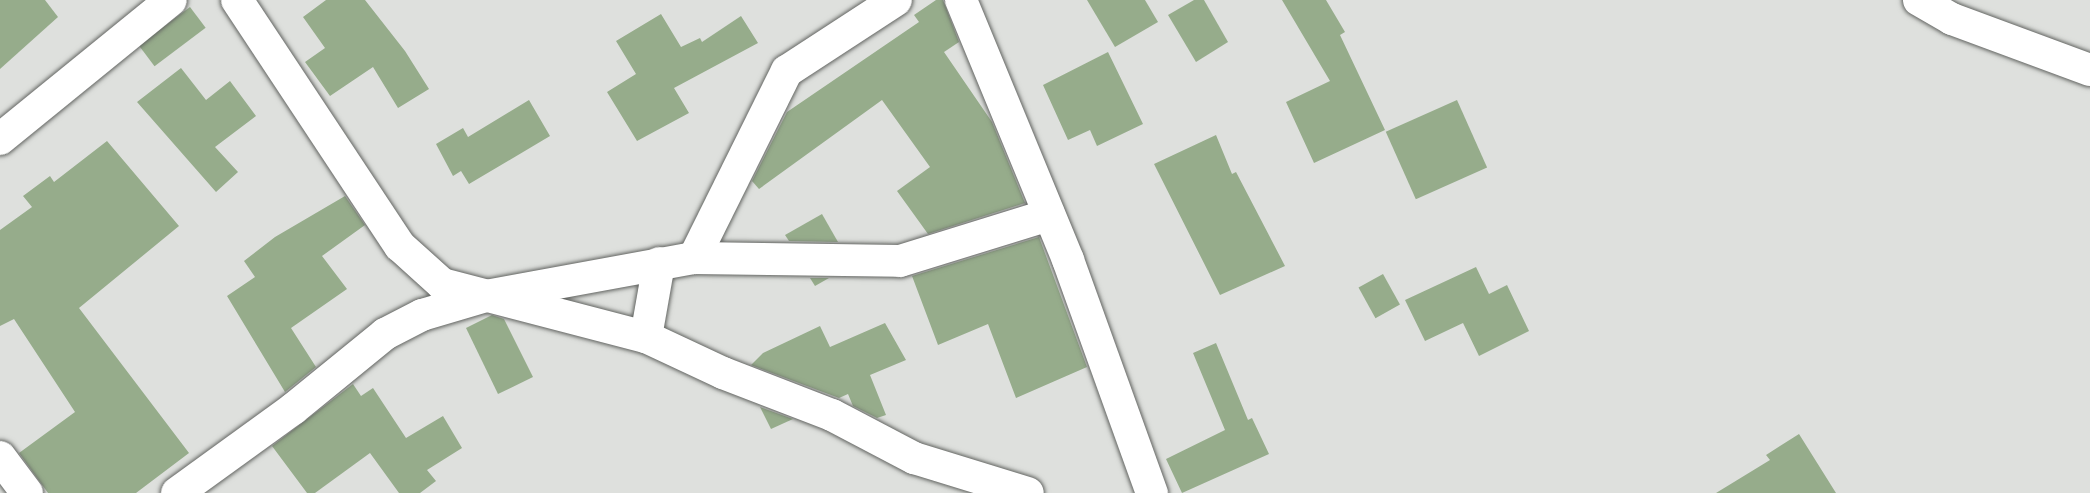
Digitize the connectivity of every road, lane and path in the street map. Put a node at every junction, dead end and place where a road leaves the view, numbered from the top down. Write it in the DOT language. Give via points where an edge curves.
graph roads {
  1 [pos="171,0"];
  2 [pos="237,0"];
  3 [pos="896,0"];
  4 [pos="961,0"];
  5 [pos="1919,0"];
  6 [pos="2090,70"];
  7 [pos="0,139"];
  8 [pos="1049,215"];
  9 [pos="694,258"];
  10 [pos="659,263"];
  11 [pos="486,296"];
  12 [pos="646,337"];
  13 [pos="0,457"];
  14 [pos="27,493"];
  15 [pos="177,493"];
  16 [pos="1028,493"];
  17 [pos="1152,493"];
  1 -- 7 [label="street"];
  2 -- 11 [label="street" via="400,246 442,284"];
  3 -- 9 [label="street" via="786,71"];
  4 -- 8 [label="street"];
  5 -- 6 [label="street" via="1952,19"];
  8 -- 9 [label="street" via="900,261"];
  8 -- 17 [label="street"];
  9 -- 10 [label="street"];
  10 -- 11 [label="street"];
  10 -- 12 [label="street"];
  11 -- 12 [label="street"];
  11 -- 15 [label="street" via="422,315 386,333 293,409"];
  12 -- 16 [label="street" via="723,373 832,415 914,458"];
  13 -- 14 [label="street"];
}
